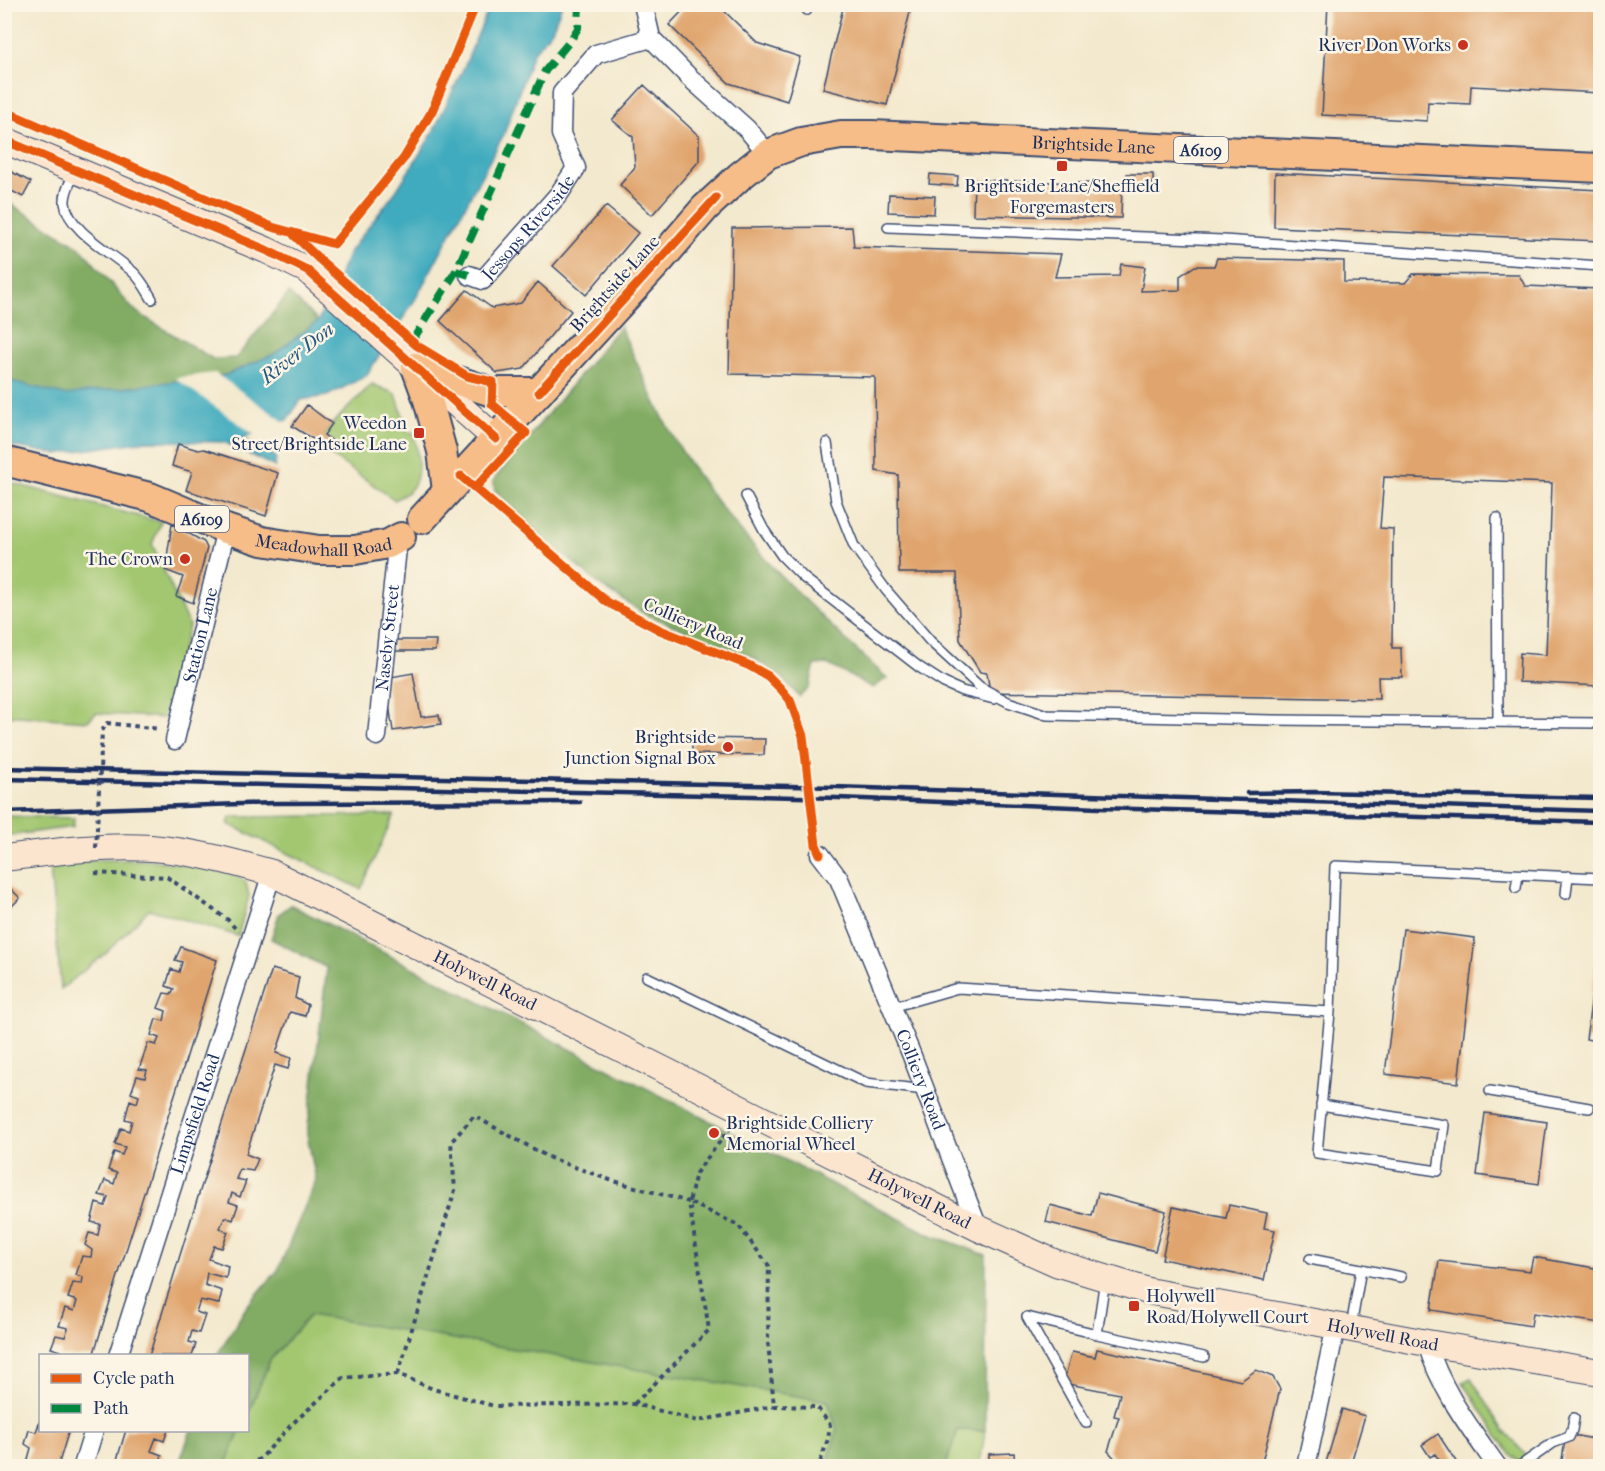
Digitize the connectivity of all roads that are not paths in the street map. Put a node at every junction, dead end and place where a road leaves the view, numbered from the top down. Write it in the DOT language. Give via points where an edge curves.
graph roads {
  1 [pos="643,4"];
  2 [pos="651,38"];
  3 [pos="4,140"];
  4 [pos="768,154"];
  5 [pos="1600,168"];
  6 [pos="76,170"];
  7 [pos="888,227"];
  8 [pos="1600,266"];
  9 [pos="469,275"];
  10 [pos="152,298"];
  11 [pos="408,360"];
  12 [pos="539,392"];
  13 [pos="496,439"];
  14 [pos="827,443"];
  15 [pos="4,460"];
  16 [pos="447,491"];
  17 [pos="746,496"];
  18 [pos="1497,518"];
  19 [pos="226,529"];
  20 [pos="407,532"];
  21 [pos="1008,702"];
  22 [pos="1498,722"];
  23 [pos="1600,723"];
  24 [pos="171,735"];
  25 [pos="376,736"];
  26 [pos="820,854"];
  27 [pos="4,858"];
  28 [pos="272,873"];
  29 [pos="1518,875"];
  30 [pos="1568,876"];
  31 [pos="1600,878"];
  32 [pos="1516,888"];
  33 [pos="1566,894"];
  34 [pos="647,977"];
  35 [pos="892,1007"];
  36 [pos="1330,1012"];
  37 [pos="925,1090"];
  38 [pos="1490,1091"];
  39 [pos="1321,1105"];
  40 [pos="1589,1108"];
  41 [pos="978,1228"];
  42 [pos="1310,1259"];
  43 [pos="1361,1269"];
  44 [pos="1401,1277"];
  45 [pos="1105,1279"];
  46 [pos="1343,1328"];
  47 [pos="1097,1334"];
  48 [pos="1427,1343"];
  49 [pos="119,1354"];
  50 [pos="1204,1357"];
  51 [pos="1600,1372"];
  52 [pos="1574,1418"];
  53 [pos="1086,1424"];
  54 [pos="94,1432"];
  55 [pos="83,1467"];
  56 [pos="1306,1467"];
  57 [pos="1497,1467"];
  58 [pos="1520,1467"];
  1 -- 2 [label="street"];
  2 -- 4 [label="street"];
  2 -- 9 [label="street, Jessops Riverside" via="596,54 562,93 561,134 576,168 559,194 483,280"];
  3 -- 6 [label="main road"];
  4 -- 5 [label="main road, Brightside Lane / A6109" via="801,142 863,135"];
  4 -- 12 [label="main road, Brightside Lane / A6109" via="705,208"];
  6 -- 10 [label="lane" via="66,192 69,214 98,245 133,272"];
  6 -- 11 [label="main road" via="307,270"];
  7 -- 8 [label="lane" via="1223,240"];
  11 -- 12 [label="main road" via="492,392"];
  11 -- 13 [label="main road"];
  11 -- 16 [label="main road" via="428,400 442,451"];
  12 -- 13 [label="main road, Brightside Lane / A6109"];
  13 -- 16 [label="main road, A6109"];
  14 -- 21 [label="lane" via="836,501 854,546 930,641 980,687"];
  15 -- 19 [label="main road, Meadowhall Road / A6109" via="150,496"];
  16 -- 20 [label="main road, A6109"];
  17 -- 21 [label="lane" via="782,556 804,578 944,683"];
  18 -- 22 [label="lane"];
  19 -- 20 [label="main road, Meadowhall Road / A6109" via="262,541 319,550 372,548 388,544"];
  19 -- 24 [label="street, Station Lane"];
  20 -- 25 [label="street, Naseby Street"];
  21 -- 22 [label="lane" via="1047,715"];
  22 -- 23 [label="lane"];
  26 -- 35 [label="street, Colliery Road" via="839,879"];
  27 -- 28 [label="main road, Holywell Road" via="96,848 153,848"];
  28 -- 41 [label="main road, Holywell Road"];
  28 -- 49 [label="street, Limpsfield Road"];
  29 -- 30 [label="lane"];
  29 -- 32 [label="lane"];
  29 -- 36 [label="lane" via="1335,866"];
  30 -- 31 [label="lane"];
  30 -- 33 [label="lane"];
  34 -- 37 [label="lane" via="866,1083"];
  35 -- 36 [label="lane" via="958,987"];
  35 -- 37 [label="street, Colliery Road"];
  36 -- 39 [label="lane"];
  37 -- 41 [label="street, Colliery Road"];
  38 -- 40 [label="lane"];
  39 -- 39 [label="lane" via="1444,1125 1438,1171 1317,1153"];
  41 -- 45 [label="main road, Holywell Road" via="1056,1263"];
  42 -- 43 [label="lane"];
  43 -- 44 [label="lane"];
  43 -- 46 [label="lane"];
  45 -- 46 [label="main road, Holywell Road" via="1148,1291"];
  45 -- 47 [label="lane"];
  46 -- 48 [label="main road, Holywell Road"];
  46 -- 56 [label="street"];
  47 -- 50 [label="lane"];
  47 -- 53 [label="lane" via="1027,1317"];
  48 -- 51 [label="main road, Holywell Road"];
  48 -- 57 [label="street" via="1433,1365"];
  52 -- 58 [label="lane" via="1569,1437 1553,1443"];
  54 -- 55 [label="street"];
}
